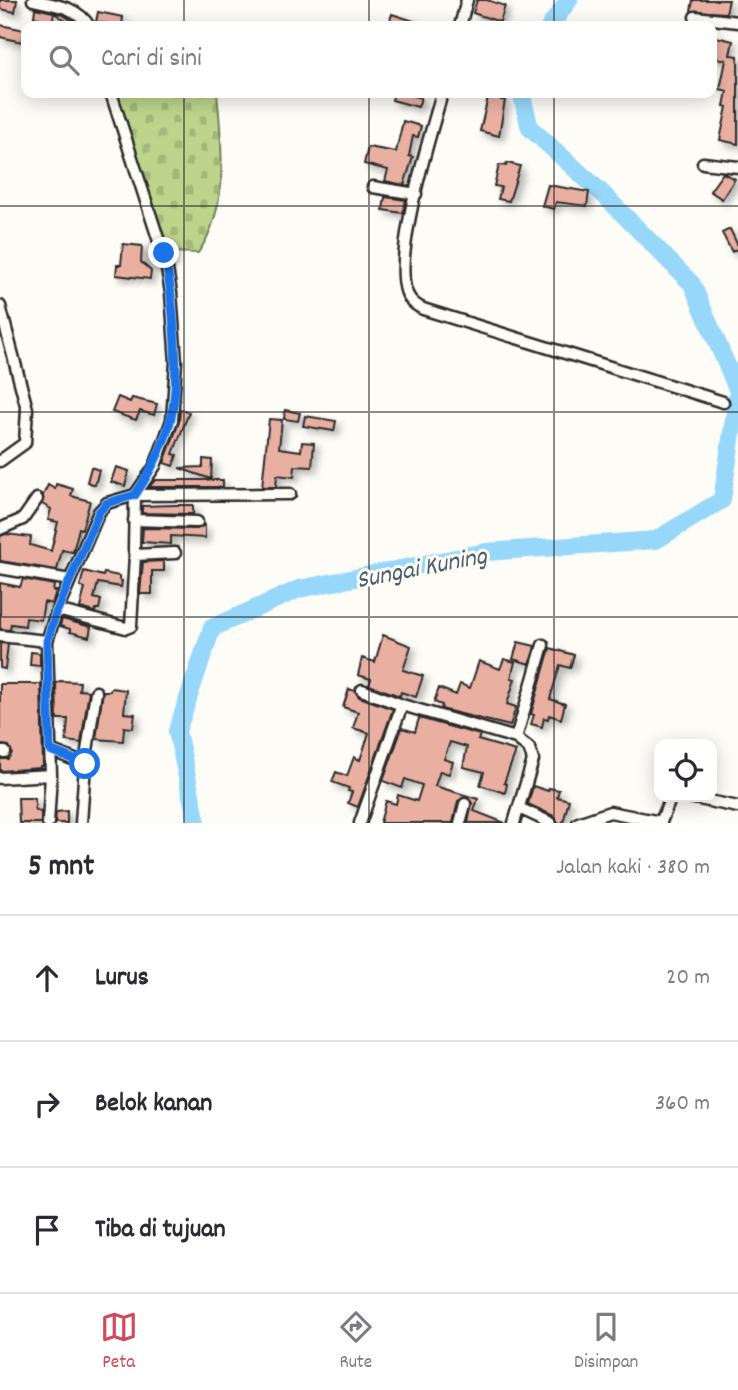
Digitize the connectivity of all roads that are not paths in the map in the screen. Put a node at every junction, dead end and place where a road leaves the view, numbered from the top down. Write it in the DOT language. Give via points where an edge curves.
graph roads {
  1 [pos="33,0"];
  2 [pos="467,0"];
  3 [pos="63,3"];
  4 [pos="695,17"];
  5 [pos="85,21"];
  6 [pos="461,21"];
  7 [pos="738,22"];
  8 [pos="113,98"];
  9 [pos="441,98"];
  10 [pos="703,163"];
  11 [pos="738,167"];
  12 [pos="373,187"];
  13 [pos="416,194"];
  14 [pos="0,306"];
  15 [pos="723,402"];
  16 [pos="0,461"];
  17 [pos="290,494"];
  18 [pos="135,495"];
  19 [pos="37,499"];
  20 [pos="134,520"];
  21 [pos="197,522"];
  22 [pos="0,529"];
  23 [pos="175,553"];
  24 [pos="135,555"];
  25 [pos="0,568"];
  26 [pos="69,580"];
  27 [pos="57,610"];
  28 [pos="0,636"];
  29 [pos="47,641"];
  30 [pos="543,645"];
  31 [pos="362,690"];
  32 [pos="96,692"];
  33 [pos="402,705"];
  34 [pos="516,738"];
  35 [pos="50,750"];
  36 [pos="85,764"];
  37 [pos="51,775"];
  38 [pos="0,778"];
  39 [pos="669,802"];
  40 [pos="714,802"];
  41 [pos="465,804"];
  42 [pos="738,807"];
  43 [pos="519,808"];
  44 [pos="48,823"];
  45 [pos="81,823"];
  46 [pos="360,823"];
  47 [pos="460,823"];
  48 [pos="514,823"];
  49 [pos="551,823"];
  50 [pos="578,823"];
  1 -- 3 [label="street"];
  2 -- 6 [label="street"];
  3 -- 5 [label="street"];
  4 -- 7 [label="street"];
  8 -- 18 [label="street" via="166,262 176,362 172,420 155,466"];
  9 -- 13 [label="street"];
  10 -- 11 [label="street"];
  12 -- 13 [label="street"];
  13 -- 15 [label="street" via="404,251 405,286 410,299 423,309"];
  14 -- 16 [label="street" via="28,423 25,443"];
  17 -- 18 [label="street"];
  18 -- 20 [label="street"];
  18 -- 26 [label="street" via="107,503 99,512"];
  19 -- 22 [label="street" via="23,519"];
  20 -- 21 [label="street"];
  20 -- 24 [label="street"];
  23 -- 24 [label="street"];
  24 -- 27 [label="street" via="130,628"];
  25 -- 26 [label="street"];
  26 -- 27 [label="street"];
  27 -- 29 [label="street"];
  28 -- 29 [label="street"];
  29 -- 35 [label="street"];
  30 -- 34 [label="street"];
  31 -- 33 [label="street"];
  32 -- 36 [label="street"];
  33 -- 34 [label="street"];
  33 -- 46 [label="street"];
  34 -- 43 [label="street" via="529,748 533,760"];
  35 -- 36 [label="street"];
  35 -- 37 [label="street"];
  36 -- 45 [label="street"];
  37 -- 38 [label="street"];
  37 -- 44 [label="street"];
  39 -- 50 [label="street" via="661,822 610,812"];
  40 -- 42 [label="street"];
  41 -- 47 [label="street"];
  43 -- 48 [label="street"];
  43 -- 49 [label="street"];
}
